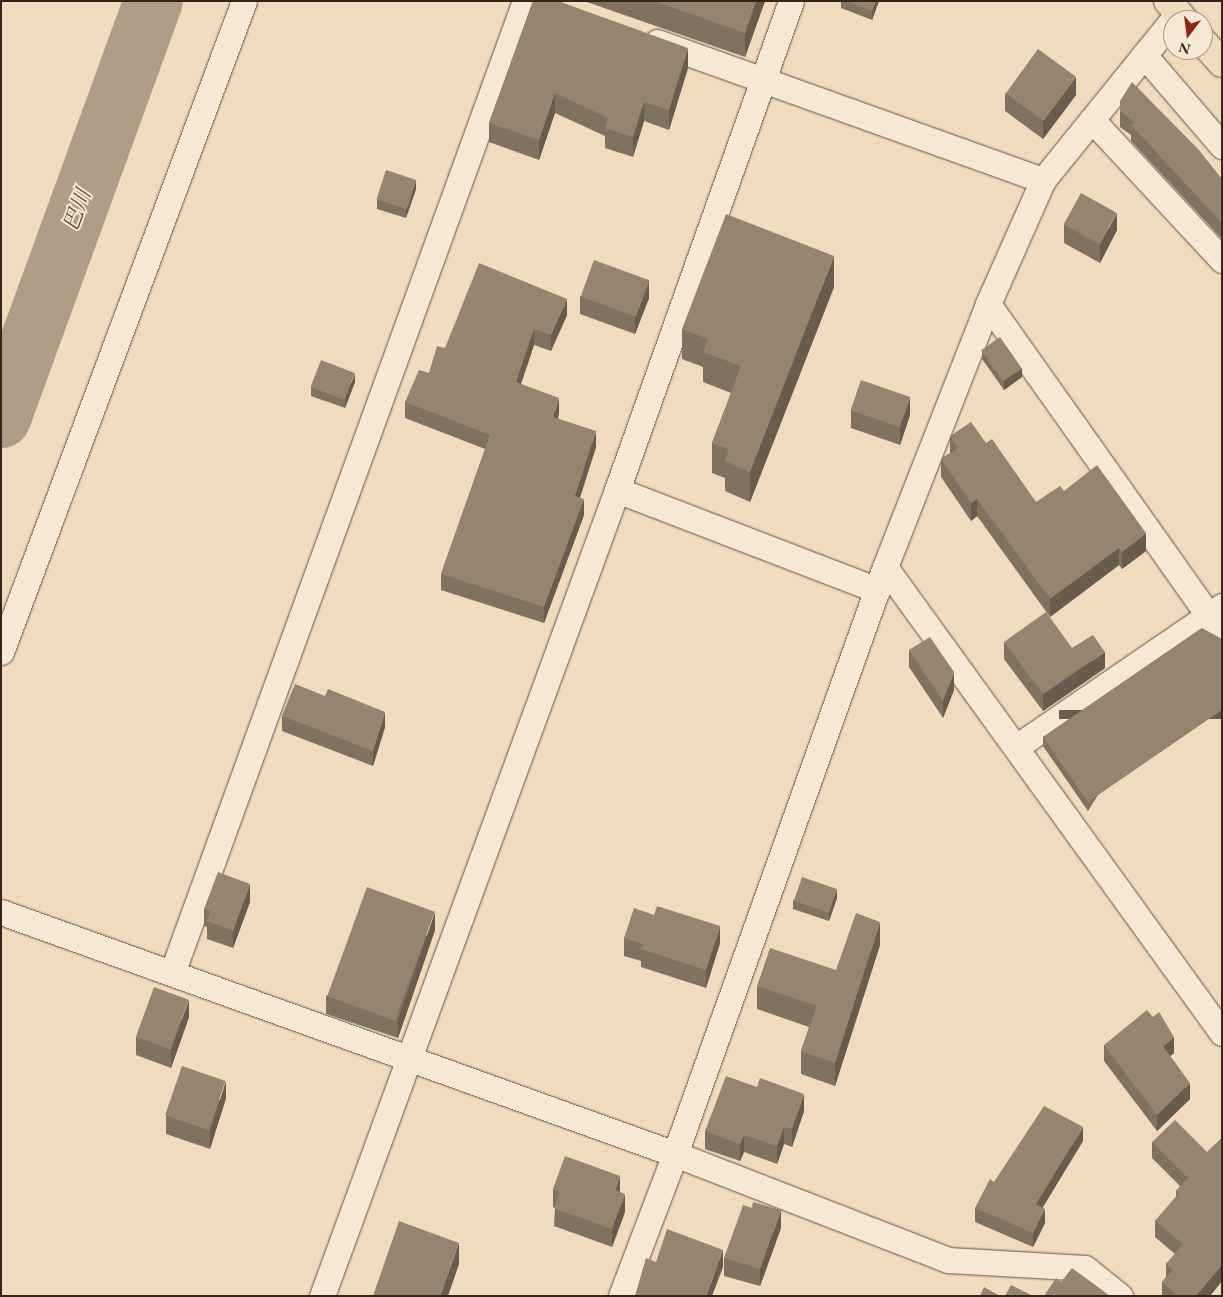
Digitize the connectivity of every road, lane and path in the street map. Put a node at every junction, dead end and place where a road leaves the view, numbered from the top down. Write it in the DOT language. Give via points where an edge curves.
graph roads {
  1 [pos="244,1"];
  2 [pos="525,1"];
  3 [pos="791,1"];
  4 [pos="1163,30"];
  5 [pos="634,34"];
  6 [pos="1213,53"];
  7 [pos="1144,55"];
  8 [pos="1222,63"];
  9 [pos="763,80"];
  10 [pos="1092,120"];
  11 [pos="1222,146"];
  12 [pos="1043,180"];
  13 [pos="1222,260"];
  14 [pos="988,304"];
  15 [pos="617,490"];
  16 [pos="881,578"];
  17 [pos="1217,619"];
  18 [pos="1,652"];
  19 [pos="1016,747"];
  20 [pos="1,912"];
  21 [pos="172,973"];
  22 [pos="1222,1033"];
  23 [pos="407,1060"];
  24 [pos="675,1154"];
  25 [pos="322,1296"];
  26 [pos="621,1296"];
  27 [pos="1120,1296"];
  1 -- 18 [label="street"];
  2 -- 21 [label="street"];
  3 -- 9 [label="street"];
  4 -- 7 [label="street"];
  5 -- 9 [label="street"];
  6 -- 8 [label="main road"];
  7 -- 10 [label="street"];
  7 -- 11 [label="street"];
  9 -- 12 [label="street"];
  9 -- 15 [label="street"];
  10 -- 12 [label="street"];
  10 -- 13 [label="street"];
  12 -- 14 [label="street"];
  14 -- 16 [label="street"];
  14 -- 17 [label="street"];
  15 -- 16 [label="street"];
  15 -- 23 [label="street"];
  16 -- 19 [label="street"];
  16 -- 24 [label="street"];
  17 -- 19 [label="street"];
  19 -- 22 [label="street"];
  20 -- 21 [label="street"];
  21 -- 23 [label="street"];
  23 -- 24 [label="street"];
  23 -- 25 [label="street"];
  24 -- 26 [label="street"];
  24 -- 27 [label="street" via="948,1260 1085,1268"];
}
